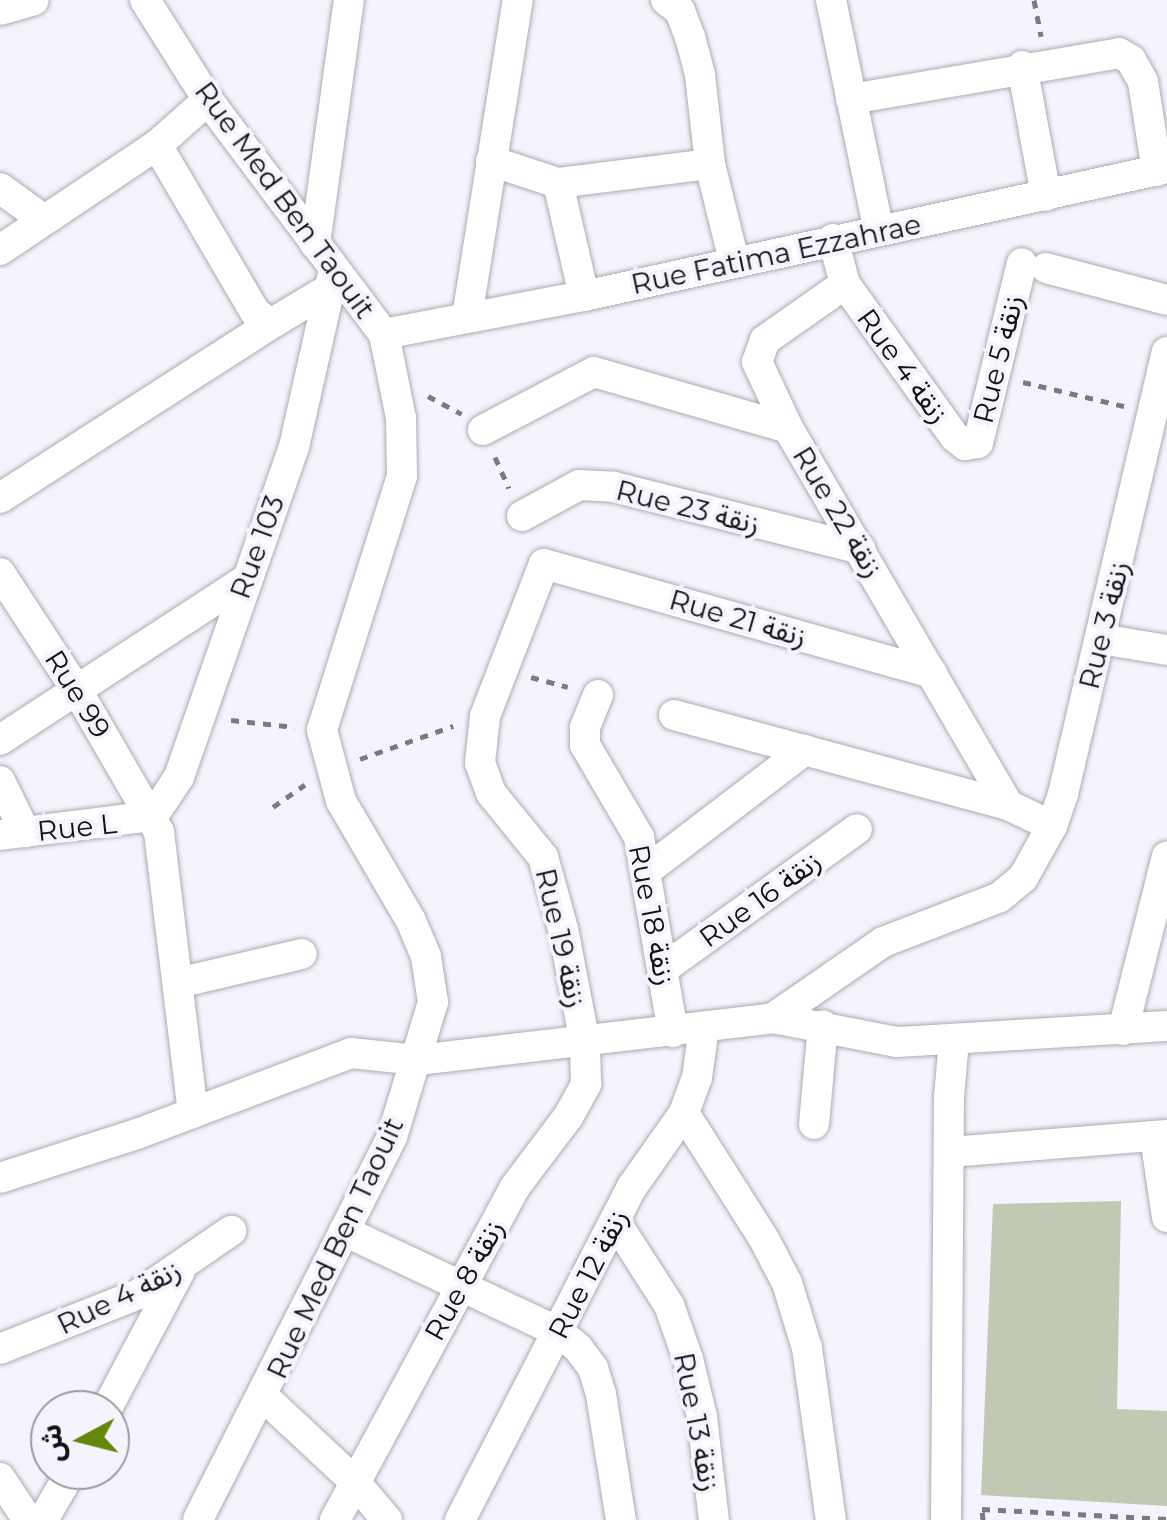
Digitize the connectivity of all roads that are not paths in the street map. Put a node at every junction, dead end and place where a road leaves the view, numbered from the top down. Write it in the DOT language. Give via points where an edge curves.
graph roads {
  1 [pos="34,0"];
  2 [pos="145,0"];
  3 [pos="349,0"];
  4 [pos="518,0"];
  5 [pos="666,0"];
  6 [pos="831,0"];
  7 [pos="0,10"];
  8 [pos="1034,65"];
  9 [pos="851,99"];
  10 [pos="208,100"];
  11 [pos="157,145"];
  12 [pos="491,161"];
  13 [pos="710,164"];
  14 [pos="1162,170"];
  15 [pos="558,182"];
  16 [pos="0,188"];
  17 [pos="1046,196"];
  18 [pos="44,220"];
  19 [pos="879,231"];
  20 [pos="833,238"];
  21 [pos="315,244"];
  22 [pos="0,250"];
  23 [pos="734,262"];
  24 [pos="330,280"];
  25 [pos="844,284"];
  26 [pos="584,296"];
  27 [pos="1167,300"];
  28 [pos="467,317"];
  29 [pos="276,320"];
  30 [pos="384,334"];
  31 [pos="1167,352"];
  32 [pos="788,428"];
  33 [pos="483,430"];
  34 [pos="965,445"];
  35 [pos="0,498"];
  36 [pos="522,516"];
  37 [pos="860,549"];
  38 [pos="544,564"];
  39 [pos="0,573"];
  40 [pos="244,580"];
  41 [pos="1101,639"];
  42 [pos="1167,650"];
  43 [pos="932,673"];
  44 [pos="78,692"];
  45 [pos="598,695"];
  46 [pos="674,715"];
  47 [pos="0,740"];
  48 [pos="805,750"];
  49 [pos="0,781"];
  50 [pos="1008,805"];
  51 [pos="153,816"];
  52 [pos="1052,826"];
  53 [pos="857,830"];
  54 [pos="12,834"];
  55 [pos="1167,856"];
  56 [pos="646,871"];
  57 [pos="302,954"];
  58 [pos="663,970"];
  59 [pos="178,983"];
  60 [pos="773,1018"];
  61 [pos="824,1025"];
  62 [pos="1167,1026"];
  63 [pos="704,1027"];
  64 [pos="1123,1030"];
  65 [pos="672,1032"];
  66 [pos="954,1041"];
  67 [pos="585,1043"];
  68 [pos="418,1060"];
  69 [pos="193,1113"];
  70 [pos="684,1113"];
  71 [pos="814,1124"];
  72 [pos="1161,1136"];
  73 [pos="949,1152"];
  74 [pos="0,1176"];
  75 [pos="1167,1217"];
  76 [pos="615,1222"];
  77 [pos="231,1231"];
  78 [pos="344,1231"];
  79 [pos="180,1270"];
  80 [pos="461,1286"];
  81 [pos="559,1332"];
  82 [pos="0,1349"];
  83 [pos="117,1390"];
  84 [pos="264,1397"];
  85 [pos="0,1478"];
  86 [pos="355,1482"];
  87 [pos="60,1490"];
  88 [pos="28,1520"];
  89 [pos="42,1520"];
  90 [pos="198,1520"];
  91 [pos="335,1520"];
  92 [pos="387,1520"];
  93 [pos="460,1520"];
  94 [pos="620,1520"];
  95 [pos="714,1520"];
  96 [pos="831,1520"];
  97 [pos="946,1520"];
  1 -- 7 [label="street"];
  2 -- 10 [label="street, Rue Med Ben Taouit"];
  3 -- 21 [label="street"];
  4 -- 12 [label="street"];
  5 -- 13 [label="street" via="680,11 690,37"];
  6 -- 9 [label="street"];
  8 -- 9 [label="street"];
  8 -- 14 [label="street" via="1101,53 1131,60 1143,82"];
  8 -- 17 [label="street"];
  9 -- 19 [label="street"];
  10 -- 11 [label="street"];
  10 -- 21 [label="street, Rue Med Ben Taouit"];
  11 -- 18 [label="street"];
  11 -- 29 [label="street" via="256,312"];
  12 -- 15 [label="street"];
  12 -- 28 [label="street"];
  13 -- 15 [label="street"];
  13 -- 23 [label="street"];
  14 -- 17 [label="street, Rue Fatima Ezzahrae"];
  15 -- 26 [label="street"];
  16 -- 18 [label="street"];
  17 -- 19 [label="street, Rue Fatima Ezzahrae"];
  18 -- 22 [label="street"];
  19 -- 20 [label="street, Rue Fatima Ezzahrae"];
  20 -- 23 [label="street, Rue Fatima Ezzahrae"];
  20 -- 25 [label="street"];
  21 -- 24 [label="street, Rue Med Ben Taouit"];
  23 -- 26 [label="street, Rue Fatima Ezzahrae"];
  24 -- 29 [label="street"];
  24 -- 30 [label="street, Rue Med Ben Taouit"];
  24 -- 40 [label="street, Rue 103" via="294,448"];
  25 -- 32 [label="street, Rue 22 زنقة" via="765,340 758,352"];
  25 -- 34 [label="street, Rue 4 زنقة"];
  26 -- 28 [label="street, Rue Fatima Ezzahrae"];
  27 -- 34 [label="street, Rue 5 زنقة" via="1034,266 978,443"];
  28 -- 30 [label="street, Rue Fatima Ezzahrae"];
  29 -- 35 [label="street"];
  30 -- 68 [label="street, Rue Med Ben Taouit" via="401,418 402,476 322,730 329,769 354,826 426,957 434,1002"];
  31 -- 41 [label="street, Rue 3 زنقة"];
  32 -- 33 [label="street" via="594,372"];
  32 -- 37 [label="street, Rue 22 زنقة"];
  36 -- 37 [label="street, Rue 23 زنقة" via="579,485 614,487"];
  37 -- 43 [label="street, Rue 22 زنقة"];
  38 -- 43 [label="street, Rue 21 زنقة"];
  38 -- 67 [label="street, Rue 19 زنقة" via="484,716 480,763 491,792 543,857"];
  39 -- 44 [label="street, Rue 99"];
  40 -- 44 [label="street"];
  40 -- 51 [label="street, Rue 103" via="173,791"];
  41 -- 42 [label="street"];
  41 -- 52 [label="street, Rue 3 زنقة"];
  43 -- 50 [label="street, Rue 22 زنقة"];
  44 -- 47 [label="street"];
  44 -- 51 [label="street, Rue 99"];
  45 -- 56 [label="street, Rue 18 زنقة" via="584,745 631,820"];
  46 -- 48 [label="street"];
  48 -- 50 [label="street"];
  48 -- 56 [label="street"];
  49 -- 54 [label="street"];
  50 -- 52 [label="street"];
  51 -- 54 [label="street, Rue L"];
  51 -- 59 [label="street, Rue 99" via="164,854"];
  52 -- 60 [label="street, Rue 3 زنقة" via="1015,888 899,932"];
  53 -- 58 [label="street, Rue 16 زنقة"];
  55 -- 64 [label="street"];
  56 -- 58 [label="street, Rue 18 زنقة"];
  57 -- 59 [label="street"];
  58 -- 65 [label="street, Rue 18 زنقة"];
  59 -- 69 [label="street, Rue 99"];
  60 -- 61 [label="street"];
  60 -- 63 [label="street"];
  61 -- 66 [label="street" via="897,1042"];
  61 -- 71 [label="street"];
  62 -- 64 [label="street"];
  63 -- 65 [label="street"];
  63 -- 70 [label="street, Rue 12 زنقة"];
  64 -- 66 [label="street"];
  65 -- 67 [label="street"];
  66 -- 73 [label="street"];
  67 -- 68 [label="street"];
  67 -- 80 [label="street, Rue 8 زنقة" via="586,1084 516,1186"];
  68 -- 69 [label="street" via="352,1053"];
  68 -- 78 [label="street, Rue Med Ben Taouit" via="392,1137"];
  69 -- 74 [label="street"];
  70 -- 76 [label="street, Rue 12 زنقة" via="645,1164"];
  70 -- 96 [label="street" via="787,1284 807,1348"];
  72 -- 73 [label="street"];
  72 -- 75 [label="street"];
  73 -- 97 [label="street"];
  76 -- 81 [label="street, Rue 12 زنقة"];
  76 -- 95 [label="street, Rue 13 زنقة" via="668,1305 688,1359"];
  77 -- 79 [label="street, Rue 4 زنقة"];
  78 -- 80 [label="street"];
  78 -- 84 [label="street, Rue Med Ben Taouit"];
  79 -- 82 [label="street, Rue 4 زنقة"];
  79 -- 83 [label="street"];
  80 -- 81 [label="street"];
  80 -- 86 [label="street, Rue 8 زنقة"];
  81 -- 93 [label="street, Rue 12 زنقة"];
  81 -- 94 [label="street" via="578,1348 597,1381"];
  84 -- 86 [label="street"];
  84 -- 90 [label="street, Rue Med Ben Taouit"];
  85 -- 88 [label="street"];
  86 -- 91 [label="street, Rue 8 زنقة"];
  86 -- 92 [label="street"];
  87 -- 89 [label="street"];
}
